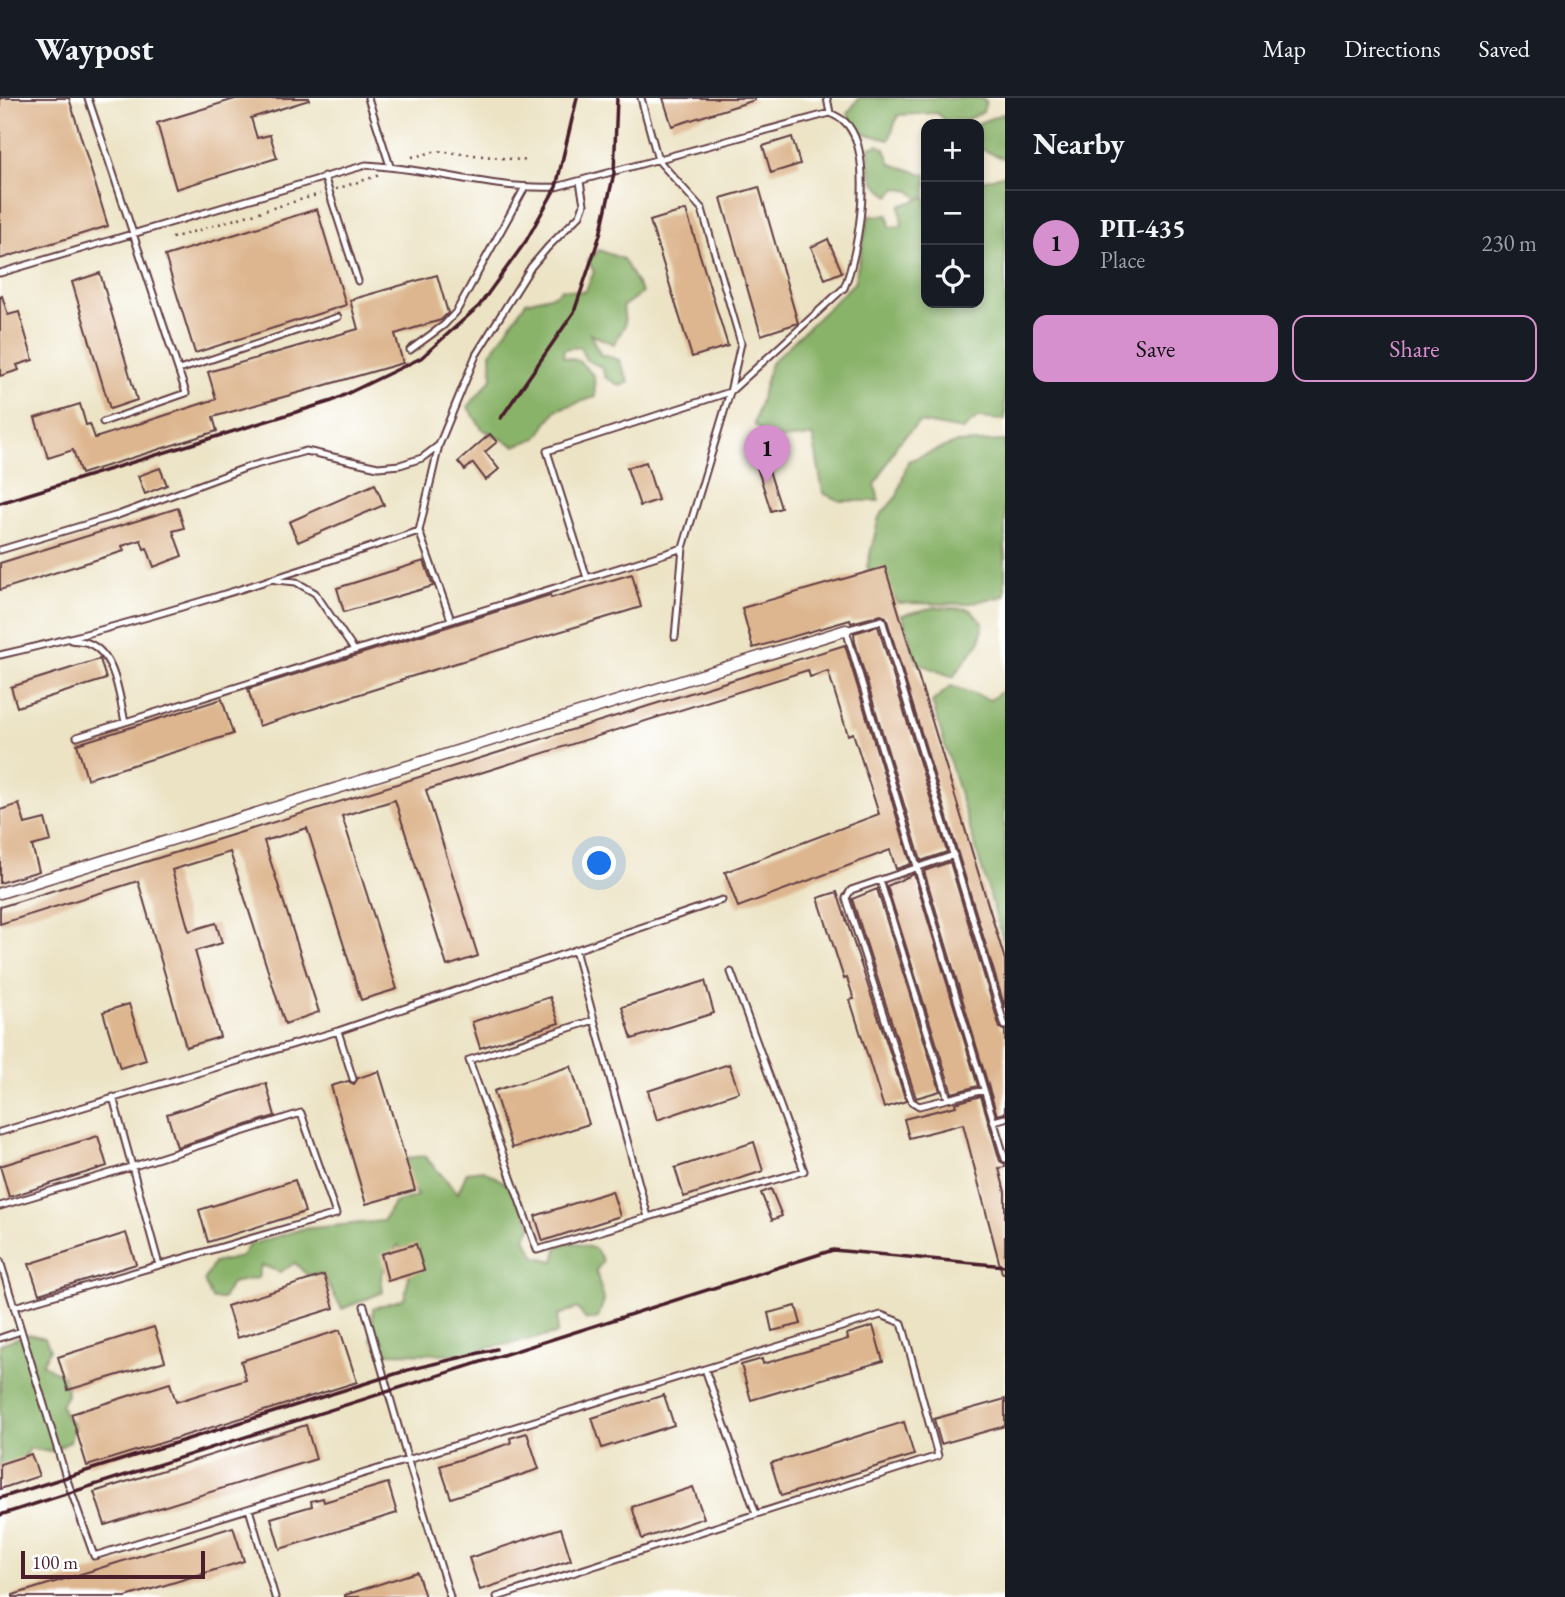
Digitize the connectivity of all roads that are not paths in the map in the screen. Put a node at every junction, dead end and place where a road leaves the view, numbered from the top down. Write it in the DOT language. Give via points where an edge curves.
graph roads {
  1 [pos="88,98"];
  2 [pos="368,98"];
  3 [pos="641,98"];
  4 [pos="827,98"];
  5 [pos="830,113"];
  6 [pos="658,160"];
  7 [pos="390,169"];
  8 [pos="324,176"];
  9 [pos="580,182"];
  10 [pos="524,189"];
  11 [pos="134,232"];
  12 [pos="0,273"];
  13 [pos="358,281"];
  14 [pos="338,317"];
  15 [pos="410,350"];
  16 [pos="179,370"];
  17 [pos="730,392"];
  18 [pos="103,422"];
  19 [pos="439,445"];
  20 [pos="419,531"];
  21 [pos="683,548"];
  22 [pos="0,550"];
  23 [pos="587,578"];
  24 [pos="273,579"];
  25 [pos="451,620"];
  26 [pos="846,630"];
  27 [pos="674,637"];
  28 [pos="68,640"];
  29 [pos="354,650"];
  30 [pos="0,655"];
  31 [pos="125,722"];
  32 [pos="77,737"];
  33 [pos="954,855"];
  34 [pos="918,867"];
  35 [pos="880,880"];
  36 [pos="0,893"];
  37 [pos="722,900"];
  38 [pos="575,950"];
  39 [pos="731,972"];
  40 [pos="594,1020"];
  41 [pos="1005,1026"];
  42 [pos="338,1031"];
  43 [pos="353,1079"];
  44 [pos="984,1090"];
  45 [pos="113,1097"];
  46 [pos="948,1099"];
  47 [pos="1005,1118"];
  48 [pos="993,1121"];
  49 [pos="0,1132"];
  50 [pos="1005,1159"];
  51 [pos="131,1167"];
  52 [pos="0,1206"];
  53 [pos="648,1217"];
  54 [pos="0,1261"];
  55 [pos="159,1265"];
  56 [pos="364,1306"];
  57 [pos="14,1307"];
  58 [pos="21,1331"];
  59 [pos="0,1338"];
  60 [pos="705,1370"];
  61 [pos="408,1461"];
  62 [pos="249,1509"];
  63 [pos="755,1514"];
  64 [pos="275,1597"];
  65 [pos="450,1597"];
  66 [pos="497,1597"];
  1 -- 11 [label="lane"];
  2 -- 7 [label="lane"];
  3 -- 6 [label="lane"];
  4 -- 5 [label="lane"];
  5 -- 6 [label="lane"];
  5 -- 17 [label="lane" via="845,122 855,140 862,174 863,204 851,271 844,288"];
  6 -- 9 [label="lane"];
  6 -- 17 [label="lane" via="702,209 741,343"];
  7 -- 8 [label="lane" via="366,164"];
  7 -- 10 [label="lane"];
  8 -- 11 [label="lane"];
  8 -- 13 [label="lane"];
  9 -- 10 [label="lane"];
  9 -- 19 [label="lane" via="584,204 580,215 531,267 476,355"];
  10 -- 15 [label="lane" via="456,312"];
  11 -- 12 [label="lane"];
  11 -- 16 [label="lane"];
  14 -- 16 [label="lane"];
  16 -- 18 [label="lane" via="187,393"];
  17 -- 21 [label="lane"];
  17 -- 23 [label="lane" via="547,451"];
  19 -- 20 [label="lane"];
  19 -- 22 [label="lane" via="422,458 378,467 306,451"];
  20 -- 24 [label="lane"];
  20 -- 25 [label="lane"];
  21 -- 23 [label="lane"];
  21 -- 27 [label="lane"];
  23 -- 25 [label="lane"];
  24 -- 28 [label="lane"];
  24 -- 29 [label="lane" via="296,582 315,593"];
  25 -- 29 [label="lane"];
  26 -- 33 [label="lane" via="882,620"];
  26 -- 34 [label="lane"];
  26 -- 36 [label="street"];
  28 -- 30 [label="lane"];
  28 -- 31 [label="lane" via="88,642 110,663"];
  29 -- 31 [label="lane"];
  31 -- 32 [label="lane"];
  33 -- 34 [label="lane"];
  33 -- 41 [label="lane"];
  34 -- 35 [label="lane"];
  34 -- 44 [label="lane"];
  35 -- 46 [label="lane"];
  35 -- 46 [label="lane" via="851,890 846,898 911,1101 919,1106"];
  37 -- 38 [label="lane"];
  38 -- 40 [label="lane"];
  38 -- 42 [label="lane"];
  39 -- 53 [label="lane" via="804,1171"];
  40 -- 53 [label="lane"];
  40 -- 53 [label="lane" via="469,1060 537,1250"];
  42 -- 43 [label="lane"];
  42 -- 45 [label="lane"];
  44 -- 46 [label="lane"];
  44 -- 48 [label="lane"];
  45 -- 49 [label="lane"];
  45 -- 51 [label="lane"];
  47 -- 48 [label="lane"];
  48 -- 50 [label="lane"];
  51 -- 52 [label="lane"];
  51 -- 55 [label="lane"];
  51 -- 55 [label="lane" via="300,1113 336,1214"];
  54 -- 57 [label="lane"];
  55 -- 57 [label="lane"];
  56 -- 61 [label="lane"];
  57 -- 58 [label="lane"];
  58 -- 59 [label="lane"];
  58 -- 62 [label="lane" via="94,1556"];
  60 -- 61 [label="lane"];
  60 -- 63 [label="lane"];
  60 -- 63 [label="lane" via="881,1315 902,1323 937,1456"];
  61 -- 62 [label="lane"];
  61 -- 65 [label="lane"];
  62 -- 64 [label="lane"];
  63 -- 66 [label="lane"];
}
